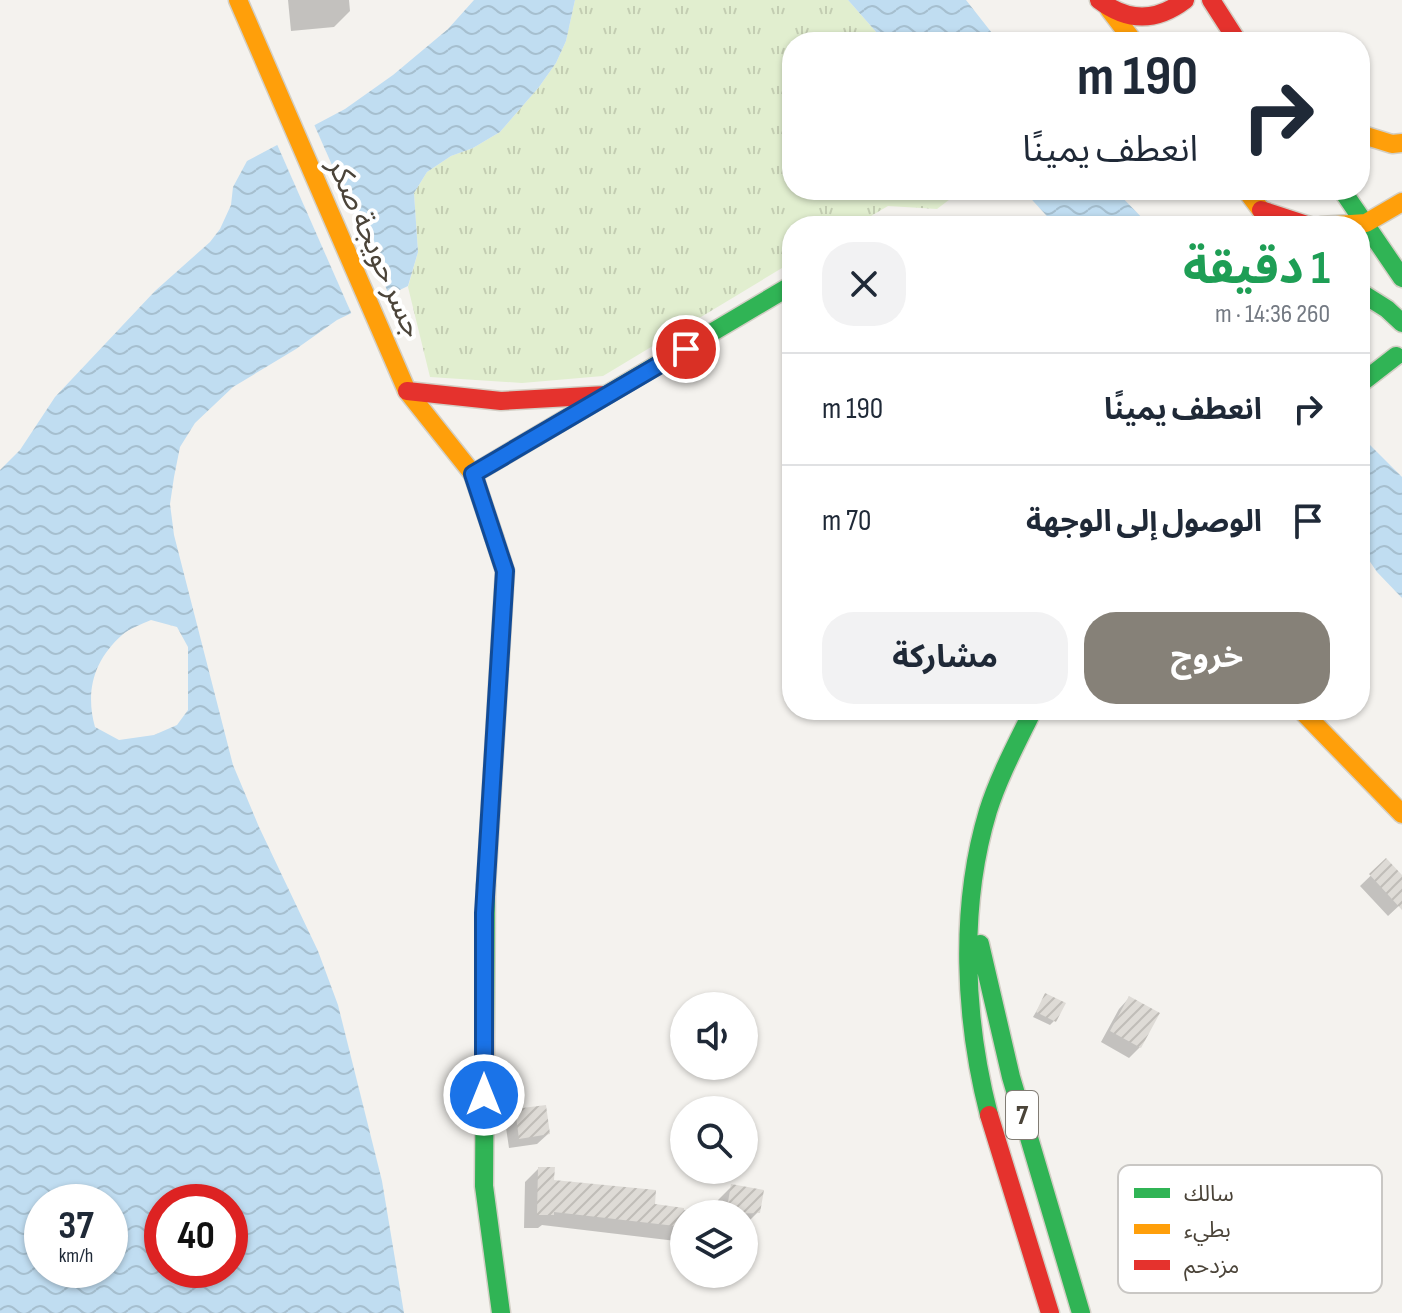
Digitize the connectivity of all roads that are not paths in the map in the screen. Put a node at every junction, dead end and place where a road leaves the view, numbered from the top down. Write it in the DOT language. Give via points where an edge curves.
graph roads {
  1 [pos="238,0"];
  2 [pos="1185,0"];
  3 [pos="1211,0"];
  4 [pos="1104,4"];
  5 [pos="1126,32"];
  6 [pos="1232,32"];
  7 [pos="1370,137"];
  8 [pos="1402,143"];
  9 [pos="1254,200"];
  10 [pos="1402,202"];
  11 [pos="1261,210"];
  12 [pos="1267,216"];
  13 [pos="1279,216"];
  14 [pos="1370,221"];
  15 [pos="1370,229"];
  16 [pos="1402,278"];
  17 [pos="782,291"];
  18 [pos="1370,298"];
  19 [pos="1402,323"];
  20 [pos="1396,356"];
  21 [pos="1370,376"];
  22 [pos="407,391"];
  23 [pos="610,395"];
  24 [pos="473,474"];
  25 [pos="1028,720"];
  26 [pos="1311,720"];
  27 [pos="1402,814"];
  28 [pos="972,915"];
  29 [pos="501,1313"];
  30 [pos="1050,1313"];
  31 [pos="1081,1313"];
  1 -- 22 [label="street, جسر حويجة صكر"];
  2 -- 4 [label="street" via="1160,16 1143,19"];
  3 -- 6 [label="street"];
  4 -- 5 [label="street"];
  7 -- 8 [label="street"];
  9 -- 11 [label="street"];
  10 -- 14 [label="street"];
  11 -- 12 [label="street"];
  11 -- 13 [label="street"];
  15 -- 16 [label="street"];
  17 -- 23 [label="street"];
  18 -- 19 [label="street"];
  20 -- 21 [label="street"];
  22 -- 23 [label="street" via="501,401"];
  22 -- 24 [label="street, جسر حويجة صكر"];
  23 -- 24 [label="street"];
  24 -- 29 [label="street" via="505,571 484,913 484,1186"];
  25 -- 28 [label="street, 7" via="984,827"];
  26 -- 27 [label="street"];
  28 -- 30 [label="street, 7" via="969,987 981,1082"];
  28 -- 31 [label="street, 7" via="1011,1077"];
}
